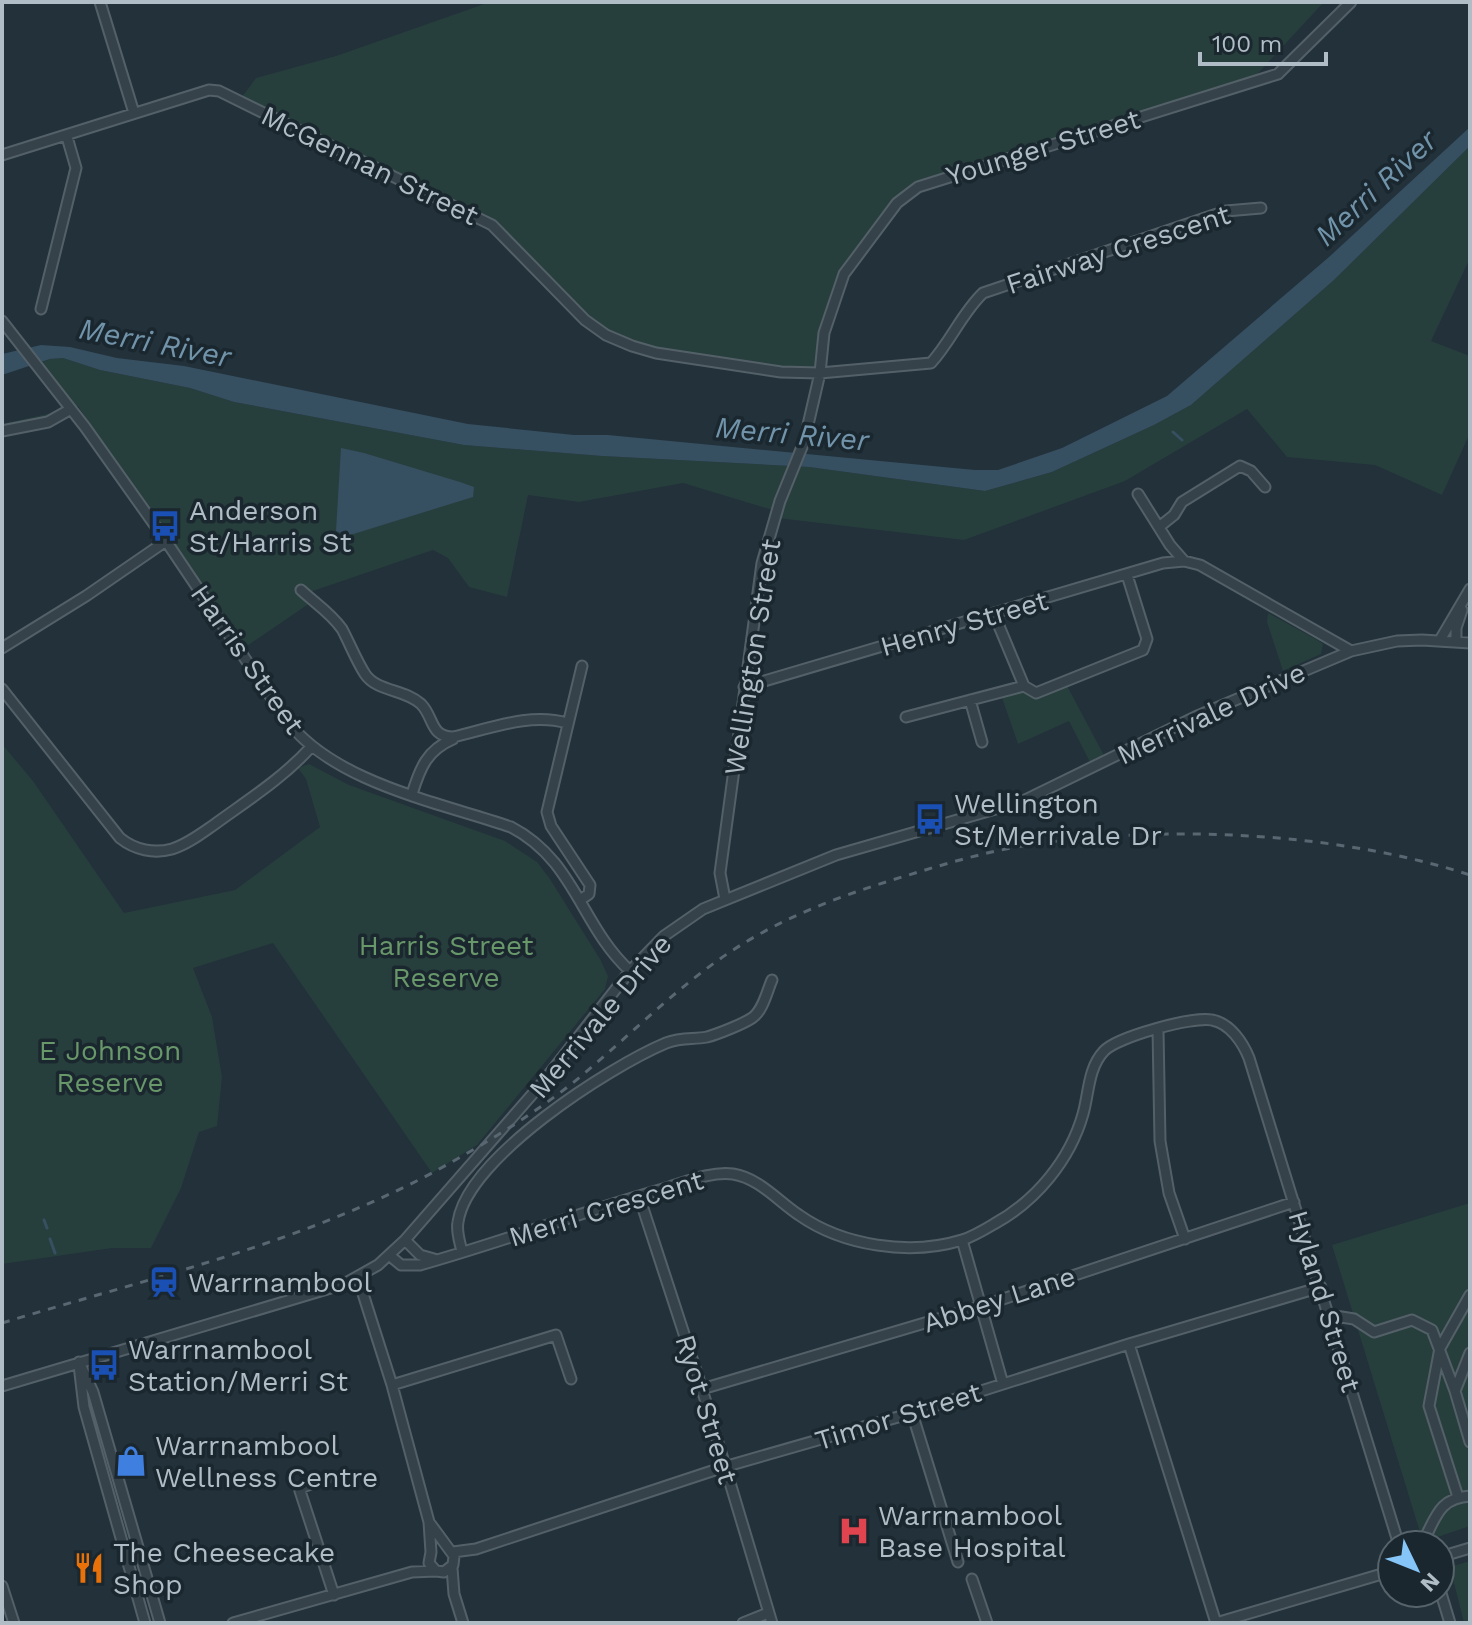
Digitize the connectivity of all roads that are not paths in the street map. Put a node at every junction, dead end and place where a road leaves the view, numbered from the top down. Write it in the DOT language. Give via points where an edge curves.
graph roads {
  1 [pos="100,2"];
  2 [pos="1351,2"];
  3 [pos="134,113"];
  4 [pos="67,137"];
  5 [pos="2,155"];
  6 [pos="1261,208"];
  7 [pos="41,309"];
  8 [pos="2,321"];
  9 [pos="820,373"];
  10 [pos="71,409"];
  11 [pos="2,431"];
  12 [pos="1265,487"];
  13 [pos="1138,494"];
  14 [pos="1159,527"];
  15 [pos="166,541"];
  16 [pos="1184,561"];
  17 [pos="1127,575"];
  18 [pos="301,590"];
  19 [pos="1469,590"];
  20 [pos="994,614"];
  21 [pos="1440,640"];
  22 [pos="1456,641"];
  23 [pos="1470,643"];
  24 [pos="2,648"];
  25 [pos="1351,651"];
  26 [pos="582,666"];
  27 [pos="1024,686"];
  28 [pos="744,687"];
  29 [pos="2,689"];
  30 [pos="970,700"];
  31 [pos="906,717"];
  32 [pos="431,723"];
  33 [pos="567,723"];
  34 [pos="461,735"];
  35 [pos="982,742"];
  36 [pos="311,747"];
  37 [pos="420,767"];
  38 [pos="412,794"];
  39 [pos="725,899"];
  40 [pos="580,900"];
  41 [pos="630,971"];
  42 [pos="772,980"];
  43 [pos="1158,1029"];
  44 [pos="1249,1058"];
  45 [pos="639,1196"];
  46 [pos="1294,1202"];
  47 [pos="1185,1239"];
  48 [pos="405,1240"];
  49 [pos="962,1240"];
  50 [pos="462,1252"];
  51 [pos="389,1255"];
  52 [pos="440,1259"];
  53 [pos="358,1278"];
  54 [pos="1321,1287"];
  55 [pos="1470,1295"];
  56 [pos="982,1306"];
  57 [pos="1329,1315"];
  58 [pos="1129,1344"];
  59 [pos="1440,1348"];
  60 [pos="1470,1353"];
  61 [pos="79,1362"];
  62 [pos="571,1379"];
  63 [pos="1003,1384"];
  64 [pos="392,1385"];
  65 [pos="2,1386"];
  66 [pos="702,1389"];
  67 [pos="1455,1391"];
  68 [pos="912,1413"];
  69 [pos="1470,1442"];
  70 [pos="724,1467"];
  71 [pos="327,1478"];
  72 [pos="1470,1496"];
  73 [pos="1458,1497"];
  74 [pos="429,1522"];
  75 [pos="1394,1529"];
  76 [pos="1430,1529"];
  77 [pos="430,1556"];
  78 [pos="451,1557"];
  79 [pos="958,1562"];
  80 [pos="412,1572"];
  81 [pos="438,1572"];
  82 [pos="1376,1576"];
  83 [pos="972,1579"];
  84 [pos="2,1586"];
  85 [pos="454,1594"];
  86 [pos="334,1595"];
  87 [pos="770,1618"];
  88 [pos="14,1623"];
  89 [pos="145,1623"];
  90 [pos="160,1623"];
  91 [pos="233,1623"];
  92 [pos="463,1623"];
  93 [pos="743,1623"];
  94 [pos="987,1623"];
  95 [pos="1216,1623"];
  1 -- 3 [label="street"];
  2 -- 9 [label="street, Younger Street" via="1278,74 918,187 897,203 844,274 824,333"];
  3 -- 4 [label="street"];
  3 -- 9 [label="street, McGennan Street" via="219,91 492,225 606,335 656,353"];
  4 -- 5 [label="street"];
  4 -- 7 [label="street" via="76,168"];
  6 -- 9 [label="street, Fairway Crescent" via="1226,211 983,293 931,363"];
  8 -- 10 [label="street, Harris Street"];
  9 -- 28 [label="street, Wellington Street" via="804,442 762,563"];
  10 -- 11 [label="street" via="48,422"];
  10 -- 15 [label="street, Harris Street"];
  12 -- 14 [label="street" via="1240,466 1182,502"];
  13 -- 14 [label="street"];
  14 -- 16 [label="street"];
  15 -- 24 [label="street"];
  15 -- 36 [label="street, Harris Street" via="285,718"];
  16 -- 17 [label="street, Henry Street"];
  16 -- 25 [label="street" via="1200,565"];
  17 -- 20 [label="street, Henry Street"];
  17 -- 27 [label="street" via="1147,639 1143,650 1036,693"];
  18 -- 32 [label="street" via="336,622 367,676 417,701"];
  19 -- 21 [label="street"];
  19 -- 22 [label="street"];
  20 -- 27 [label="street"];
  20 -- 28 [label="street, Henry Street"];
  21 -- 22 [label="street, Merrivale Drive"];
  21 -- 25 [label="street, Merrivale Drive" via="1397,641"];
  22 -- 23 [label="street, Merrivale Drive"];
  25 -- 39 [label="street, Merrivale Drive" via="1195,717 1023,801 836,855"];
  26 -- 33 [label="street"];
  27 -- 30 [label="street"];
  28 -- 39 [label="street, Wellington Street" via="720,873"];
  29 -- 36 [label="street" via="120,838 138,848 180,846 284,774"];
  30 -- 31 [label="street"];
  30 -- 35 [label="street"];
  32 -- 34 [label="street" via="443,735"];
  32 -- 37 [label="street" via="432,743"];
  33 -- 34 [label="street" via="531,720"];
  33 -- 40 [label="street" via="547,815 590,885 589,894"];
  34 -- 37 [label="street" via="441,744"];
  36 -- 38 [label="street, Harris Street" via="350,770"];
  37 -- 38 [label="street"];
  38 -- 40 [label="street, Harris Street" via="511,827 533,840 558,865"];
  39 -- 41 [label="street, Merrivale Drive" via="673,928"];
  40 -- 41 [label="street, Harris Street"];
  41 -- 48 [label="street, Merrivale Drive" via="543,1082"];
  42 -- 50 [label="street" via="753,1017 646,1053 519,1136 463,1205 457,1228"];
  43 -- 44 [label="street, Merri Crescent" via="1212,1020 1227,1027"];
  43 -- 47 [label="street" via="1160,1141 1169,1193"];
  43 -- 49 [label="street, Merri Crescent" via="1105,1049 1089,1081 1077,1130 1052,1175 1018,1208"];
  44 -- 46 [label="street, Hyland Street"];
  45 -- 49 [label="street, Merri Crescent" via="720,1174 737,1175 754,1181 801,1217 846,1238 906,1247"];
  45 -- 50 [label="street, Merri Crescent"];
  45 -- 66 [label="street, Ryot Street"];
  46 -- 47 [label="street, Abbey Lane"];
  46 -- 54 [label="street, Hyland Street"];
  47 -- 56 [label="street, Abbey Lane"];
  48 -- 51 [label="street, Merrivale Drive"];
  48 -- 52 [label="street" via="425,1258"];
  49 -- 56 [label="street"];
  50 -- 52 [label="street, Merri Crescent"];
  51 -- 52 [label="street, Merri Crescent" via="396,1263 411,1266"];
  51 -- 53 [label="street, Merrivale Drive"];
  53 -- 61 [label="street, Merrivale Drive"];
  53 -- 64 [label="street"];
  54 -- 57 [label="street, Hyland Street"];
  54 -- 58 [label="street, Timor Street"];
  55 -- 59 [label="street"];
  56 -- 63 [label="street"];
  56 -- 66 [label="street, Abbey Lane"];
  57 -- 59 [label="street" via="1354,1319 1374,1332 1412,1320 1432,1330"];
  57 -- 75 [label="street, Hyland Street"];
  58 -- 63 [label="street, Timor Street"];
  58 -- 95 [label="street"];
  59 -- 67 [label="street"];
  59 -- 73 [label="street" via="1429,1406"];
  60 -- 67 [label="street"];
  61 -- 65 [label="street, Merrivale Drive"];
  61 -- 89 [label="street" via="84,1407"];
  61 -- 90 [label="street" via="93,1392"];
  62 -- 64 [label="street" via="556,1335"];
  63 -- 68 [label="street, Timor Street"];
  64 -- 74 [label="street"];
  66 -- 70 [label="street, Ryot Street"];
  67 -- 69 [label="street"];
  68 -- 70 [label="street, Timor Street"];
  68 -- 79 [label="street"];
  70 -- 78 [label="street, Timor Street"];
  70 -- 87 [label="street, Ryot Street"];
  71 -- 86 [label="street" via="300,1491"];
  72 -- 73 [label="street"];
  73 -- 76 [label="street" via="1443,1504"];
  74 -- 77 [label="street"];
  74 -- 78 [label="street"];
  77 -- 78 [label="street" via="436,1547"];
  77 -- 80 [label="street"];
  77 -- 81 [label="street"];
  78 -- 81 [label="street"];
  78 -- 85 [label="street"];
  80 -- 81 [label="street"];
  80 -- 86 [label="street"];
  81 -- 85 [label="street"];
  82 -- 95 [label="street"];
  83 -- 94 [label="street"];
  84 -- 88 [label="street"];
  85 -- 92 [label="street"];
  86 -- 91 [label="street"];
  87 -- 93 [label="street"];
}
